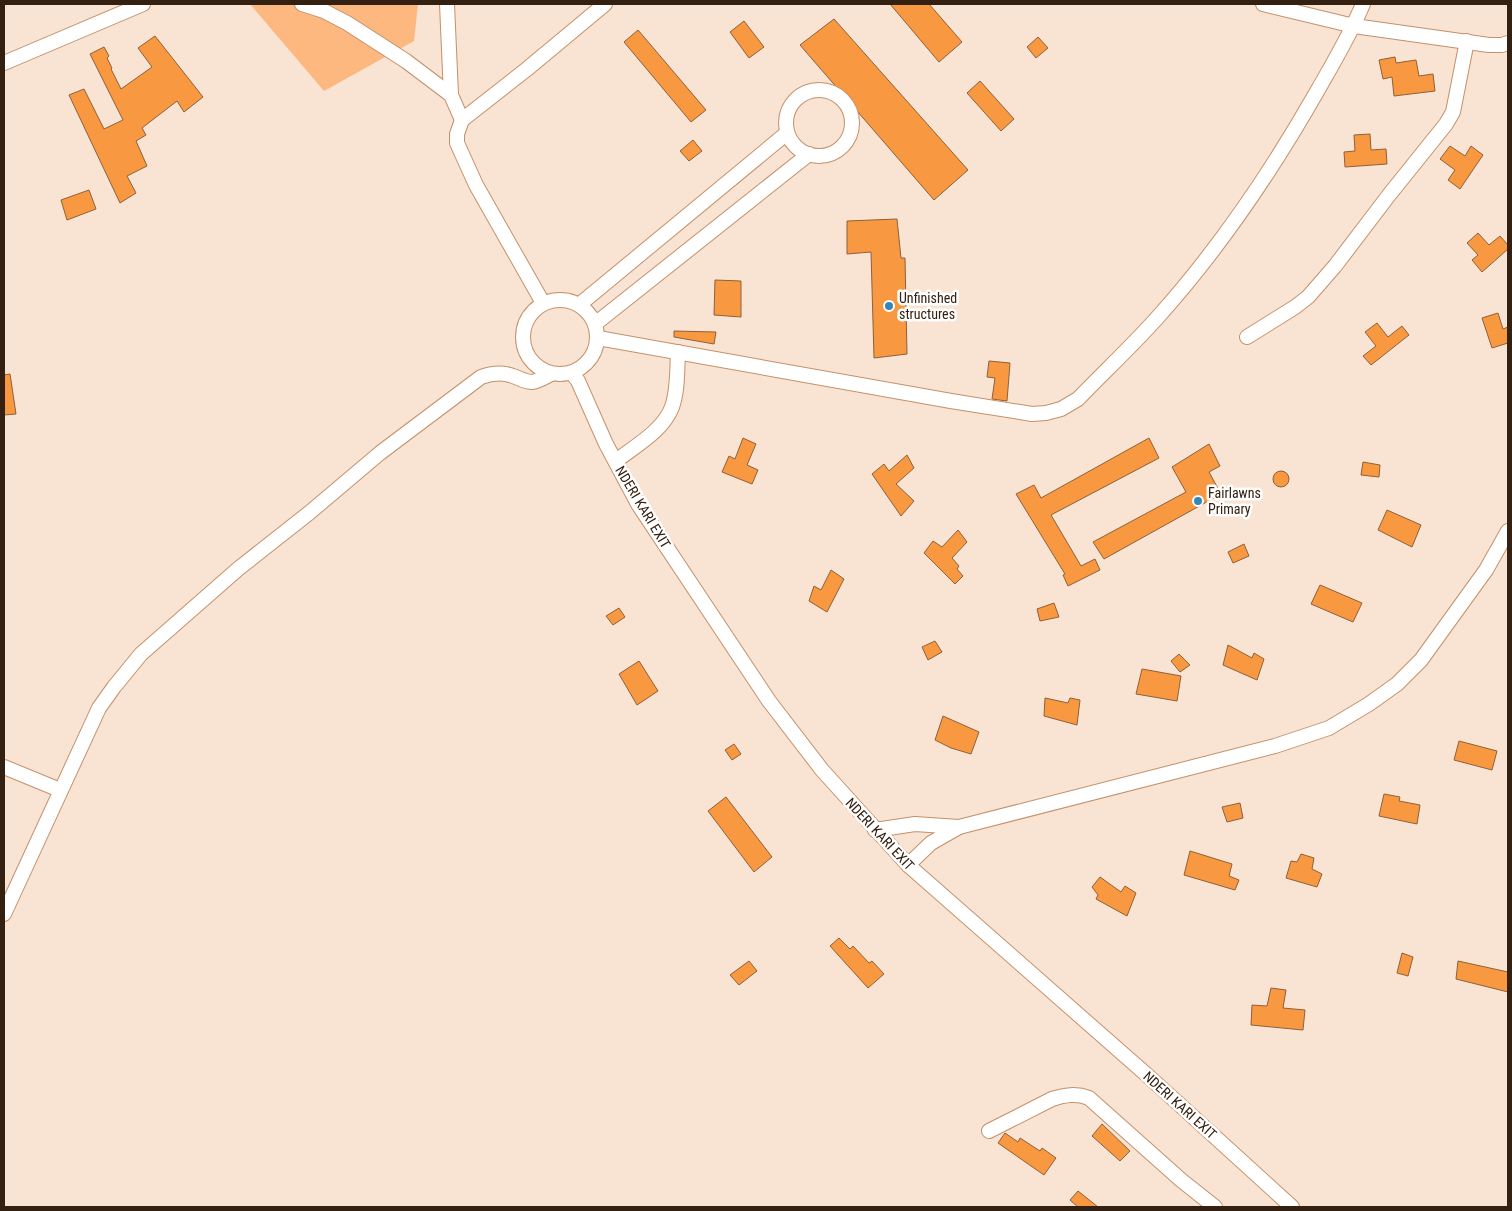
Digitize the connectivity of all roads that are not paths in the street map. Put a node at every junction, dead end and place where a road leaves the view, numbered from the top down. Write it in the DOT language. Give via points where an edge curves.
graph roads {
  1 [pos="143,4"];
  2 [pos="304,4"];
  3 [pos="447,4"];
  4 [pos="605,4"];
  5 [pos="1264,4"];
  6 [pos="1363,4"];
  7 [pos="1354,26"];
  8 [pos="1467,41"];
  9 [pos="1508,43"];
  10 [pos="4,63"];
  11 [pos="451,95"];
  12 [pos="462,120"];
  13 [pos="787,133"];
  14 [pos="810,154"];
  15 [pos="543,303"];
  16 [pos="579,305"];
  17 [pos="595,324"];
  18 [pos="1247,337"];
  19 [pos="598,338"];
  20 [pos="678,352"];
  21 [pos="572,373"];
  22 [pos="552,374"];
  23 [pos="616,461"];
  24 [pos="1508,531"];
  25 [pos="4,767"];
  26 [pos="60,790"];
  27 [pos="959,827"];
  28 [pos="875,830"];
  29 [pos="908,865"];
  30 [pos="4,914"];
  31 [pos="988,1131"];
  32 [pos="1215,1207"];
  33 [pos="1292,1207"];
  1 -- 10 [label="street"];
  2 -- 11 [label="street" via="340,19 378,42"];
  3 -- 11 [label="street"];
  4 -- 12 [label="street"];
  5 -- 7 [label="street"];
  6 -- 7 [label="street"];
  7 -- 8 [label="street"];
  7 -- 20 [label="street" via="1302,119 1262,182 1207,258 1157,318 1078,399 1061,409 1032,414"];
  8 -- 9 [label="street" via="1489,45"];
  8 -- 18 [label="street" via="1453,112 1446,124 1304,302"];
  11 -- 12 [label="street"];
  12 -- 15 [label="street" via="456,143"];
  13 -- 14 [label="street" via="796,146"];
  13 -- 14 [label="street" via="787,112 801,95 811,90 822,90 841,99 851,118 847,139 831,153"];
  13 -- 16 [label="street"];
  14 -- 17 [label="street"];
  15 -- 16 [label="street" via="564,300"];
  15 -- 22 [label="street" via="528,318 523,343 536,366"];
  16 -- 17 [label="street"];
  17 -- 19 [label="street"];
  19 -- 20 [label="street"];
  19 -- 21 [label="street" via="591,360"];
  20 -- 23 [label="street" via="672,407 650,436"];
  21 -- 22 [label="street"];
  21 -- 23 [label="street, NDERI KARI EXIT"];
  22 -- 26 [label="street" via="534,382 500,373 481,377 380,453 238,569 141,654 114,687 95,716"];
  23 -- 28 [label="street, NDERI KARI EXIT" via="638,504 769,701 822,770"];
  24 -- 27 [label="street" via="1486,570 1421,660 1397,684 1330,728 1274,746"];
  25 -- 26 [label="street"];
  26 -- 30 [label="street"];
  27 -- 28 [label="street" via="915,824"];
  27 -- 29 [label="street" via="931,843"];
  28 -- 29 [label="street, NDERI KARI EXIT"];
  29 -- 33 [label="street, NDERI KARI EXIT" via="1147,1074"];
  31 -- 32 [label="street" via="1052,1099 1080,1094 1089,1098"];
}
